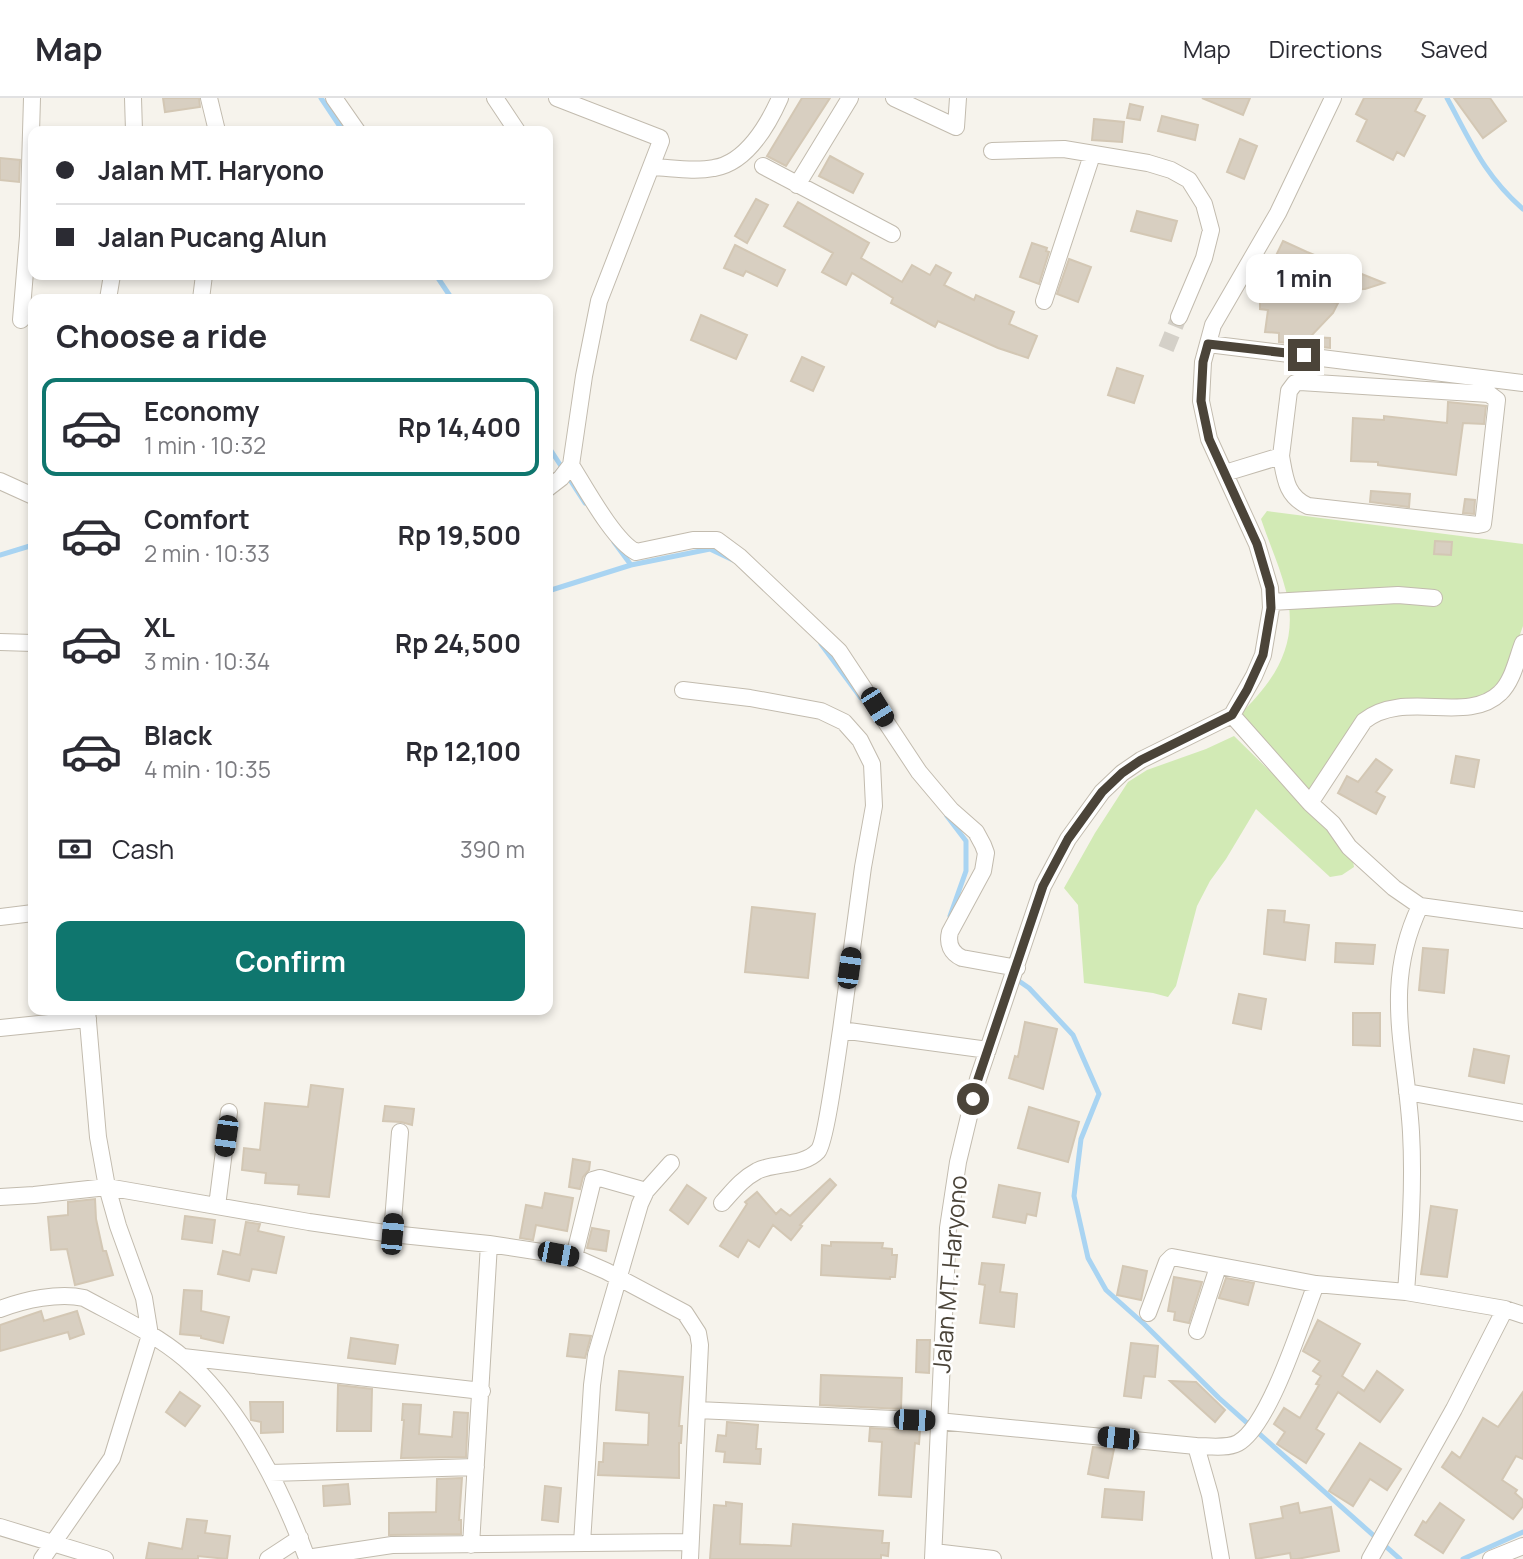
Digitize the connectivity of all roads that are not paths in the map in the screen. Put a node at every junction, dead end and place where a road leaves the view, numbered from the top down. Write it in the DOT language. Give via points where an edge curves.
graph roads {
  1 [pos="32,98"];
  2 [pos="133,98"];
  3 [pos="209,98"];
  4 [pos="334,98"];
  5 [pos="495,98"];
  6 [pos="557,98"];
  7 [pos="780,98"];
  8 [pos="850,98"];
  9 [pos="894,98"];
  10 [pos="958,98"];
  11 [pos="1333,98"];
  12 [pos="32,126"];
  13 [pos="134,126"];
  14 [pos="216,126"];
  15 [pos="354,126"];
  16 [pos="514,126"];
  17 [pos="992,151"];
  18 [pos="1092,155"];
  19 [pos="763,166"];
  20 [pos="653,167"];
  21 [pos="797,186"];
  22 [pos="892,234"];
  23 [pos="28,260"];
  24 [pos="1246,269"];
  25 [pos="1261,288"];
  26 [pos="1044,302"];
  27 [pos="1179,317"];
  28 [pos="21,320"];
  29 [pos="1208,344"];
  30 [pos="1523,383"];
  31 [pos="1281,456"];
  32 [pos="1224,473"];
  33 [pos="558,477"];
  34 [pos="0,481"];
  35 [pos="28,494"];
  36 [pos="1434,598"];
  37 [pos="1271,602"];
  38 [pos="0,642"];
  39 [pos="28,643"];
  40 [pos="1523,643"];
  41 [pos="1515,684"];
  42 [pos="683,690"];
  43 [pos="1232,715"];
  44 [pos="1310,803"];
  45 [pos="1420,906"];
  46 [pos="28,914"];
  47 [pos="0,917"];
  48 [pos="1523,920"];
  49 [pos="1017,968"];
  50 [pos="82,1015"];
  51 [pos="88,1015"];
  52 [pos="0,1028"];
  53 [pos="841,1030"];
  54 [pos="988,1050"];
  55 [pos="1407,1092"];
  56 [pos="229,1112"];
  57 [pos="1523,1113"];
  58 [pos="400,1132"];
  59 [pos="671,1163"];
  60 [pos="107,1187"];
  61 [pos="646,1191"];
  62 [pos="0,1196"];
  63 [pos="722,1203"];
  64 [pos="217,1206"];
  65 [pos="392,1234"];
  66 [pos="489,1244"];
  67 [pos="574,1257"];
  68 [pos="1218,1267"];
  69 [pos="619,1279"];
  70 [pos="1316,1284"];
  71 [pos="1406,1292"];
  72 [pos="0,1309"];
  73 [pos="1505,1309"];
  74 [pos="1148,1313"];
  75 [pos="1523,1315"];
  76 [pos="1197,1331"];
  77 [pos="150,1335"];
  78 [pos="183,1357"];
  79 [pos="482,1391"];
  80 [pos="697,1410"];
  81 [pos="937,1421"];
  82 [pos="1196,1446"];
  83 [pos="476,1468"];
  84 [pos="270,1473"];
  85 [pos="0,1527"];
  86 [pos="300,1538"];
  87 [pos="52,1542"];
  88 [pos="582,1543"];
  89 [pos="471,1545"];
  90 [pos="1523,1546"];
  91 [pos="690,1551"];
  92 [pos="933,1555"];
  93 [pos="1372,1555"];
  94 [pos="307,1558"];
  95 [pos="42,1559"];
  96 [pos="106,1559"];
  97 [pos="268,1559"];
  98 [pos="993,1559"];
  99 [pos="1221,1559"];
  100 [pos="1491,1559"];
  1 -- 12 [label="street"];
  2 -- 13 [label="street"];
  3 -- 14 [label="street"];
  4 -- 15 [label="street"];
  5 -- 16 [label="street"];
  6 -- 20 [label="street" via="660,138"];
  7 -- 20 [label="street" via="757,138 727,163 704,169"];
  8 -- 21 [label="street"];
  9 -- 10 [label="street" via="956,127"];
  11 -- 24 [label="street"];
  17 -- 18 [label="street" via="1064,149"];
  18 -- 26 [label="street"];
  18 -- 27 [label="street" via="1148,163 1182,175 1204,204 1211,230 1207,249"];
  19 -- 21 [label="street"];
  20 -- 33 [label="street" via="599,301"];
  21 -- 22 [label="street"];
  23 -- 28 [label="street"];
  24 -- 25 [label="street"];
  24 -- 29 [label="street" via="1213,325"];
  29 -- 30 [label="street"];
  29 -- 32 [label="street" via="1201,401 1209,439"];
  31 -- 31 [label="street" via="1286,485 1308,506 1481,525 1497,400 1489,394 1295,383 1289,391"];
  31 -- 32 [label="street"];
  32 -- 37 [label="street" via="1257,544"];
  33 -- 49 [label="street" via="636,552 702,538 717,540 839,650 919,772 984,845 983,871 950,932 952,949 962,958"];
  34 -- 35 [label="street"];
  36 -- 37 [label="street" via="1398,594"];
  37 -- 43 [label="street" via="1263,655"];
  38 -- 39 [label="street"];
  40 -- 41 [label="street"];
  41 -- 44 [label="street" via="1469,706 1403,706 1376,712 1364,721"];
  42 -- 53 [label="street" via="821,711 844,722 872,764 874,806"];
  43 -- 44 [label="street"];
  43 -- 49 [label="street, Jalan MT. Haryono" via="1141,760 1102,792 1068,839 1043,886"];
  44 -- 45 [label="street" via="1334,824 1349,847"];
  45 -- 48 [label="street"];
  45 -- 55 [label="street" via="1404,948 1398,986"];
  46 -- 47 [label="street"];
  49 -- 54 [label="street, Jalan MT. Haryono"];
  50 -- 52 [label="street"];
  51 -- 60 [label="street"];
  53 -- 54 [label="street"];
  53 -- 63 [label="street" via="818,1151 807,1159 760,1170 742,1180"];
  54 -- 81 [label="street, Jalan MT. Haryono" via="958,1161 948,1228"];
  55 -- 57 [label="street"];
  55 -- 71 [label="street" via="1412,1194"];
  56 -- 64 [label="street"];
  58 -- 65 [label="street"];
  59 -- 61 [label="street"];
  60 -- 62 [label="street"];
  60 -- 64 [label="street"];
  60 -- 77 [label="street" via="144,1298"];
  61 -- 67 [label="street" via="593,1180"];
  61 -- 69 [label="street"];
  64 -- 65 [label="street"];
  65 -- 66 [label="street"];
  66 -- 67 [label="street"];
  66 -- 79 [label="street"];
  67 -- 69 [label="street"];
  68 -- 70 [label="street"];
  68 -- 74 [label="street" via="1169,1259"];
  68 -- 76 [label="street"];
  69 -- 80 [label="street" via="672,1305 692,1322 700,1345"];
  69 -- 88 [label="street" via="596,1355"];
  70 -- 71 [label="street"];
  70 -- 82 [label="street" via="1276,1387 1255,1426 1233,1445"];
  71 -- 73 [label="street"];
  72 -- 77 [label="street" via="71,1295"];
  73 -- 75 [label="street"];
  73 -- 93 [label="street"];
  77 -- 78 [label="street"];
  77 -- 87 [label="street" via="112,1458"];
  78 -- 79 [label="street"];
  78 -- 84 [label="street" via="215,1390"];
  79 -- 83 [label="street"];
  80 -- 81 [label="street"];
  80 -- 91 [label="street"];
  81 -- 82 [label="street"];
  81 -- 92 [label="street, Jalan MT. Haryono"];
  82 -- 99 [label="street"];
  83 -- 84 [label="street"];
  83 -- 89 [label="street"];
  84 -- 86 [label="street"];
  85 -- 87 [label="street"];
  86 -- 94 [label="street"];
  86 -- 97 [label="street"];
  87 -- 95 [label="street"];
  87 -- 96 [label="street"];
  88 -- 89 [label="street"];
  88 -- 91 [label="street"];
  89 -- 94 [label="street" via="392,1545"];
  90 -- 100 [label="street"];
  92 -- 98 [label="street"];
}
